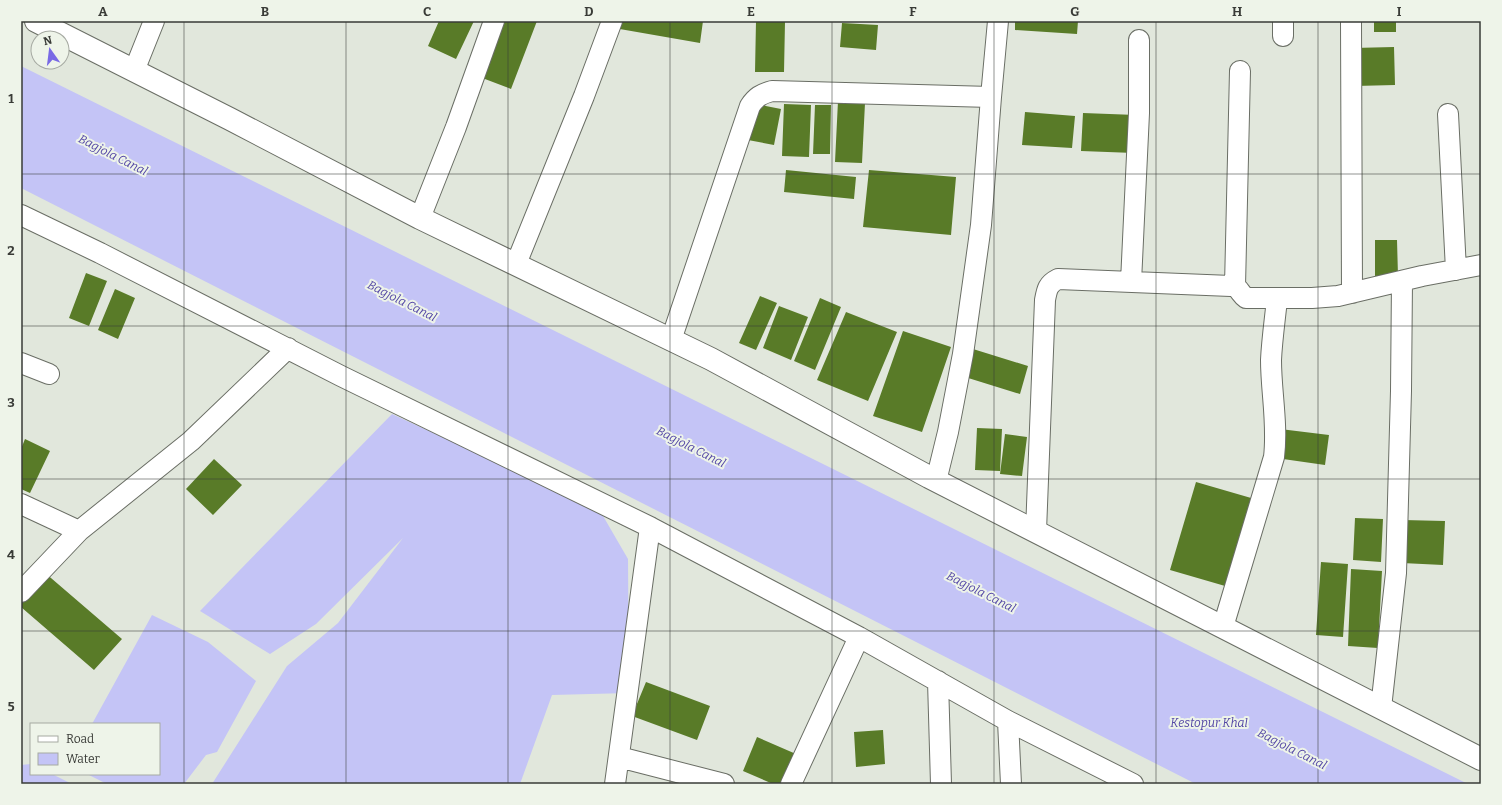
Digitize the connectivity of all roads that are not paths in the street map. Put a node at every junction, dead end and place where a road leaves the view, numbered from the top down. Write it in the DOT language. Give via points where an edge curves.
graph roads {
  1 [pos="36,21"];
  2 [pos="154,21"];
  3 [pos="494,21"];
  4 [pos="612,21"];
  5 [pos="998,21"];
  6 [pos="1351,21"];
  7 [pos="1139,40"];
  8 [pos="134,71"];
  9 [pos="1240,71"];
  10 [pos="991,97"];
  11 [pos="1448,114"];
  12 [pos="21,215"];
  13 [pos="420,218"];
  14 [pos="516,264"];
  15 [pos="1481,265"];
  16 [pos="1456,270"];
  17 [pos="1402,281"];
  18 [pos="1131,282"];
  19 [pos="1235,286"];
  20 [pos="1352,293"];
  21 [pos="1276,299"];
  22 [pos="671,340"];
  23 [pos="288,348"];
  24 [pos="21,363"];
  25 [pos="48,374"];
  26 [pos="936,481"];
  27 [pos="21,504"];
  28 [pos="650,527"];
  29 [pos="79,531"];
  30 [pos="1036,531"];
  31 [pos="21,592"];
  32 [pos="1223,627"];
  33 [pos="859,637"];
  34 [pos="938,681"];
  35 [pos="1381,708"];
  36 [pos="1008,721"];
  37 [pos="619,757"];
  38 [pos="1481,759"];
  39 [pos="1102,776"];
  40 [pos="615,784"];
  41 [pos="724,784"];
  42 [pos="791,784"];
  43 [pos="941,784"];
  44 [pos="1011,784"];
  45 [pos="1133,784"];
  1 -- 8 [label="street"];
  2 -- 8 [label="street"];
  3 -- 13 [label="street"];
  4 -- 14 [label="street"];
  5 -- 10 [label="street"];
  6 -- 20 [label="street"];
  7 -- 18 [label="street" via="1139,114"];
  8 -- 13 [label="street"];
  9 -- 19 [label="street"];
  10 -- 22 [label="street" via="772,91 754,99"];
  10 -- 26 [label="street" via="981,225 964,346"];
  11 -- 16 [label="street"];
  12 -- 23 [label="street"];
  13 -- 14 [label="street"];
  14 -- 22 [label="street"];
  15 -- 16 [label="street"];
  16 -- 17 [label="street"];
  17 -- 20 [label="street"];
  17 -- 35 [label="street" via="1396,573"];
  18 -- 19 [label="street"];
  18 -- 30 [label="street" via="1058,279 1047,288"];
  19 -- 21 [label="street" via="1246,298"];
  20 -- 21 [label="street" via="1319,298"];
  21 -- 32 [label="street" via="1271,361 1275,424 1274,457"];
  22 -- 26 [label="street" via="711,359"];
  23 -- 28 [label="street" via="348,380"];
  23 -- 29 [label="street" via="191,440"];
  24 -- 25 [label="street"];
  26 -- 30 [label="street"];
  27 -- 29 [label="street"];
  28 -- 33 [label="street"];
  28 -- 37 [label="street"];
  29 -- 31 [label="street"];
  30 -- 32 [label="street"];
  32 -- 35 [label="street"];
  33 -- 34 [label="street"];
  33 -- 42 [label="street"];
  34 -- 36 [label="street"];
  34 -- 43 [label="street"];
  35 -- 38 [label="street"];
  36 -- 39 [label="street"];
  36 -- 44 [label="street"];
  37 -- 40 [label="street"];
  37 -- 41 [label="street"];
  39 -- 45 [label="street"];
}
